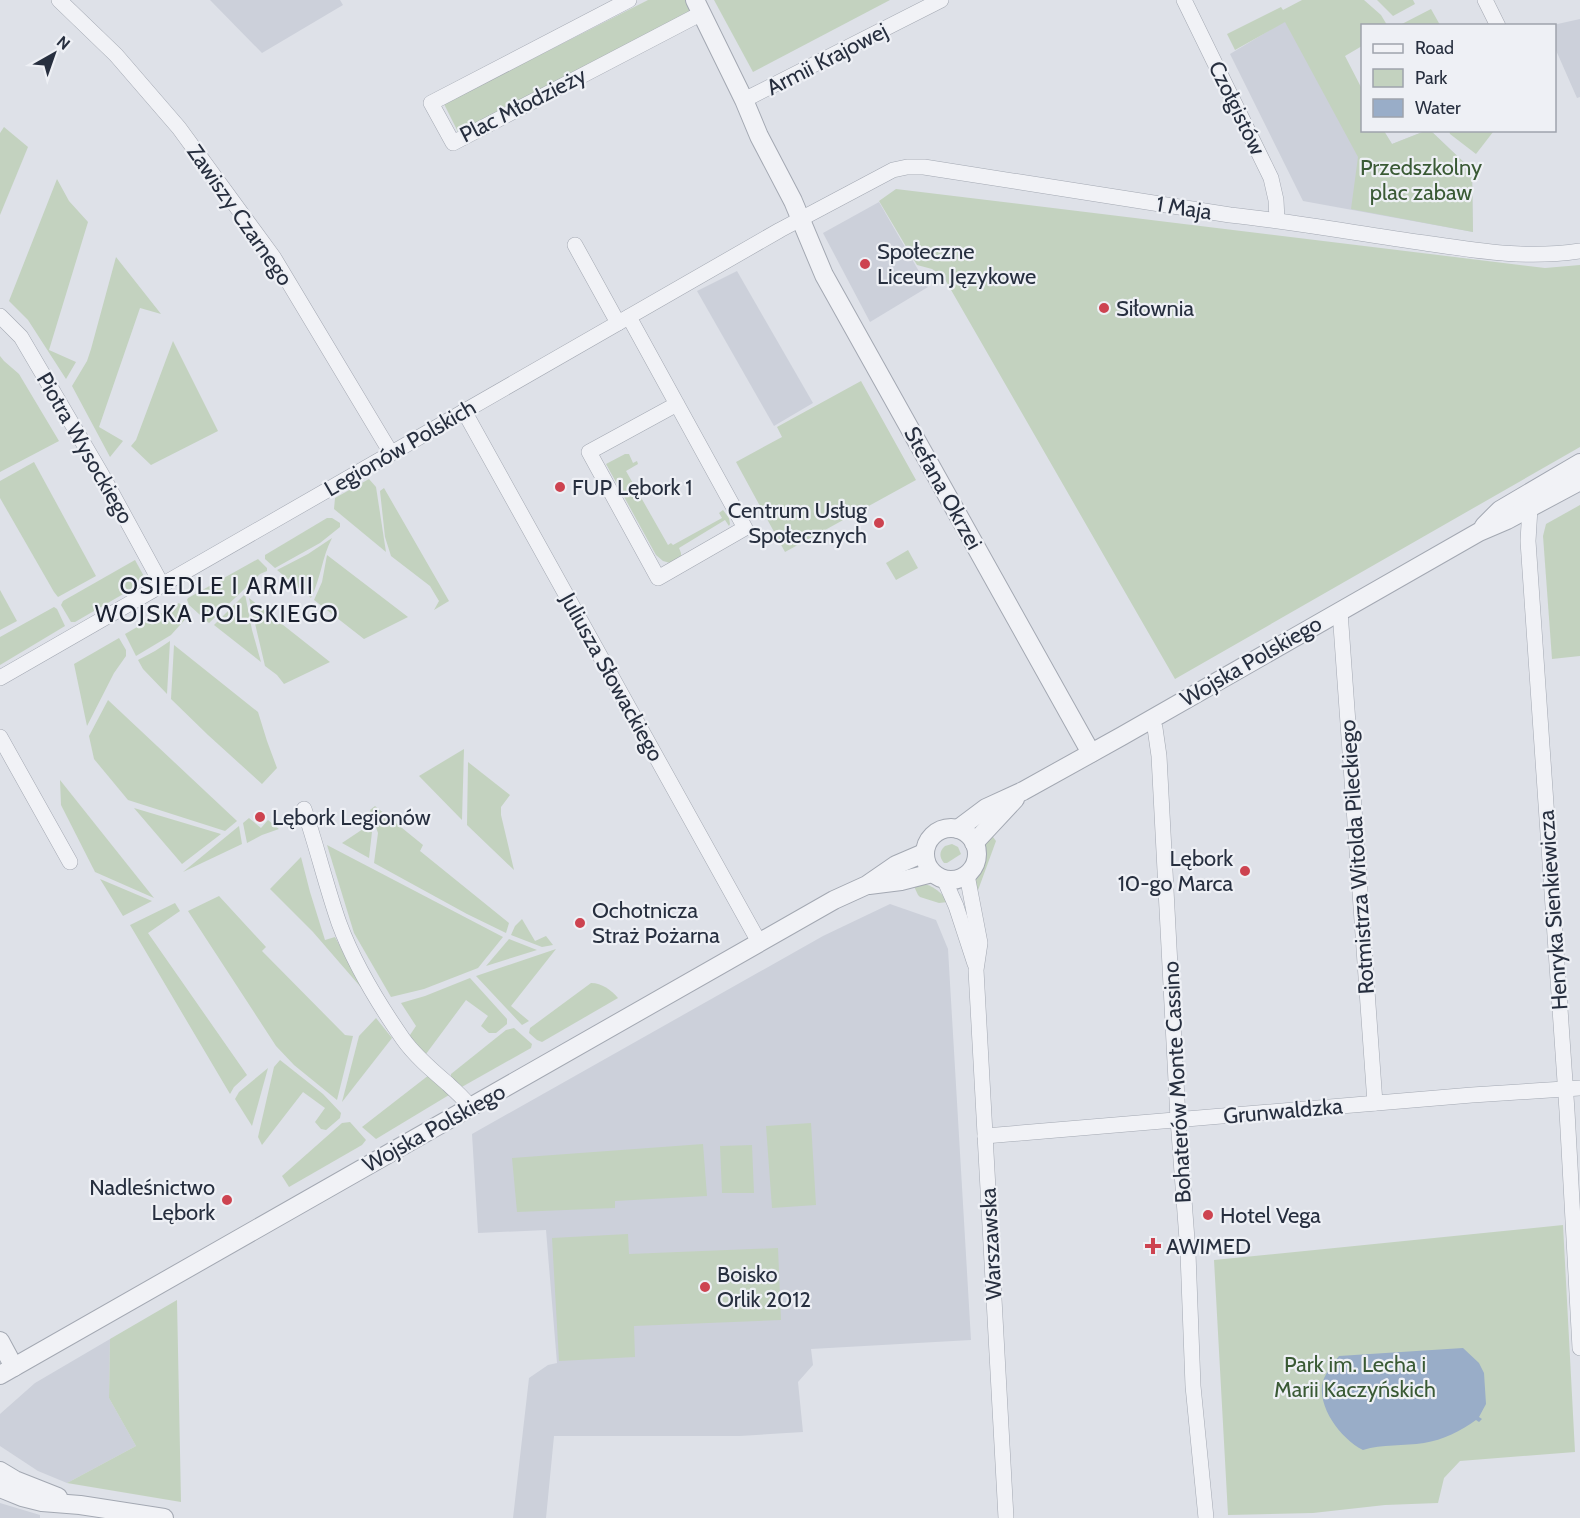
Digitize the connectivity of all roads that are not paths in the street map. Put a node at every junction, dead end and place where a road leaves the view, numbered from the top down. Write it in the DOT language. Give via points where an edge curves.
graph roads {
  1 [pos="59,0"];
  2 [pos="629,0"];
  3 [pos="941,0"];
  4 [pos="1184,0"];
  5 [pos="1485,0"];
  6 [pos="698,7"];
  7 [pos="1497,24"];
  8 [pos="744,100"];
  9 [pos="800,220"];
  10 [pos="1277,220"];
  11 [pos="575,245"];
  12 [pos="1580,251"];
  13 [pos="0,316"];
  14 [pos="623,320"];
  15 [pos="677,404"];
  16 [pos="464,411"];
  17 [pos="391,453"];
  18 [pos="1580,463"];
  19 [pos="1580,481"];
  20 [pos="1530,508"];
  21 [pos="1479,532"];
  22 [pos="162,585"];
  23 [pos="1340,611"];
  24 [pos="0,678"];
  25 [pos="1150,719"];
  26 [pos="0,737"];
  27 [pos="1091,753"];
  28 [pos="1023,791"];
  29 [pos="304,810"];
  30 [pos="958,829"];
  31 [pos="974,843"];
  32 [pos="924,853"];
  33 [pos="70,862"];
  34 [pos="967,875"];
  35 [pos="938,876"];
  36 [pos="867,885"];
  37 [pos="759,942"];
  38 [pos="976,970"];
  39 [pos="1573,1089"];
  40 [pos="1375,1103"];
  41 [pos="470,1107"];
  42 [pos="1178,1119"];
  43 [pos="985,1136"];
  44 [pos="0,1341"];
  45 [pos="1580,1347"];
  46 [pos="4,1374"];
  47 [pos="0,1471"];
  48 [pos="0,1488"];
  49 [pos="80,1505"];
  50 [pos="164,1518"];
  51 [pos="1006,1518"];
  52 [pos="1206,1518"];
  1 -- 17 [label="street, Zawiszy Czarnego" via="116,55 179,128 267,249"];
  2 -- 6 [label="street, Plac Młodzieży" via="431,103 453,143"];
  3 -- 8 [label="street, Armii Krajowej"];
  4 -- 10 [label="street, Czołgistów" via="1271,178"];
  5 -- 7 [label="street"];
  6 -- 8 [label="street, Stefana Okrzei"];
  8 -- 9 [label="street, Stefana Okrzei"];
  9 -- 10 [label="street, 1 Maja" via="893,170 907,167"];
  9 -- 14 [label="street, Legionów Polskich"];
  9 -- 27 [label="street, Stefana Okrzei" via="824,275"];
  10 -- 12 [label="street, 1 Maja" via="1482,251 1545,255"];
  11 -- 14 [label="street"];
  13 -- 22 [label="street, Piotra Wysockiego" via="21,337"];
  14 -- 15 [label="street"];
  14 -- 16 [label="street, Legionów Polskich"];
  15 -- 15 [label="street" via="589,452 658,578 745,528"];
  16 -- 17 [label="street, Legionów Polskich"];
  16 -- 37 [label="street, Juliusza Słowackiego"];
  17 -- 22 [label="street, Legionów Polskich"];
  18 -- 21 [label="street, Wojska Polskiego" via="1500,510"];
  19 -- 20 [label="street, Wojska Polskiego"];
  20 -- 21 [label="street, Wojska Polskiego"];
  20 -- 39 [label="street, Henryka Sienkiewicza" via="1528,542 1536,662"];
  21 -- 23 [label="street, Wojska Polskiego"];
  22 -- 24 [label="street, Legionów Polskich"];
  23 -- 25 [label="street, Wojska Polskiego"];
  23 -- 40 [label="street, Rotmistrza Witolda Pileckiego"];
  25 -- 27 [label="street, Wojska Polskiego"];
  25 -- 42 [label="street, Bohaterów Monte Cassino" via="1158,749"];
  26 -- 33 [label="street"];
  27 -- 28 [label="street, Wojska Polskiego"];
  28 -- 30 [label="street, Wojska Polskiego" via="987,808"];
  28 -- 31 [label="street, Wojska Polskiego"];
  29 -- 41 [label="street" via="339,923 382,1007 405,1042"];
  30 -- 31 [label="street"];
  30 -- 32 [label="street" via="936,834"];
  31 -- 34 [label="street" via="976,858"];
  32 -- 35 [label="street" via="927,867"];
  32 -- 36 [label="street, Wojska Polskiego" via="896,865"];
  34 -- 35 [label="street" via="956,880"];
  34 -- 38 [label="street, Warszawska" via="980,943"];
  35 -- 36 [label="street, Wojska Polskiego"];
  35 -- 38 [label="street, Warszawska" via="956,906"];
  36 -- 37 [label="street, Wojska Polskiego"];
  37 -- 41 [label="street, Wojska Polskiego"];
  38 -- 43 [label="street, Warszawska"];
  39 -- 40 [label="street, Grunwaldzka"];
  39 -- 45 [label="street, Henryka Sienkiewicza"];
  40 -- 42 [label="street, Grunwaldzka"];
  41 -- 46 [label="street, Wojska Polskiego"];
  42 -- 43 [label="street, Grunwaldzka"];
  42 -- 52 [label="street, Bohaterów Monte Cassino" via="1193,1386"];
  43 -- 51 [label="street, Warszawska"];
  44 -- 46 [label="street"];
  47 -- 49 [label="street"];
  48 -- 49 [label="street" via="42,1502"];
  49 -- 50 [label="street"];
}
